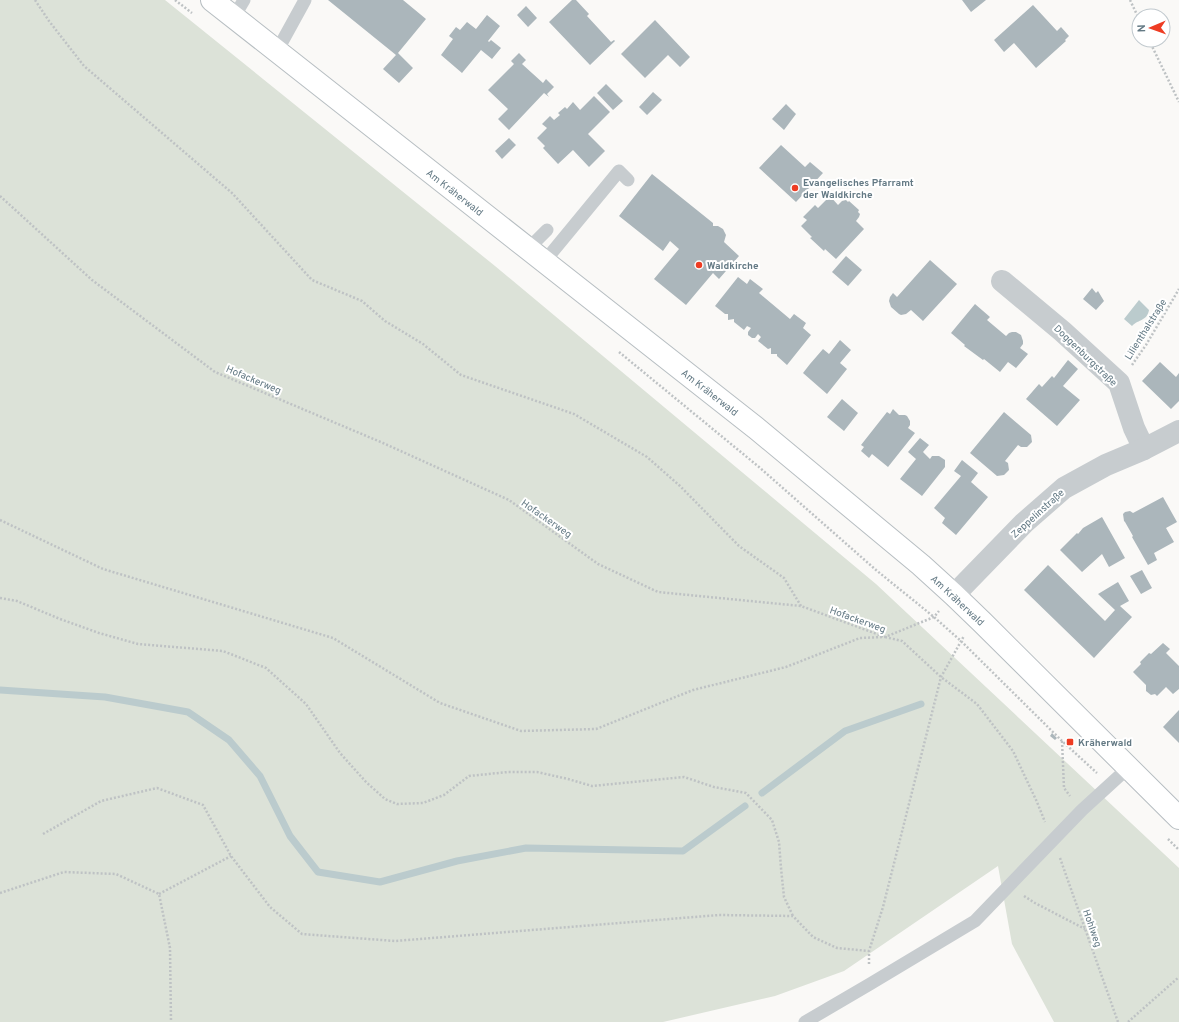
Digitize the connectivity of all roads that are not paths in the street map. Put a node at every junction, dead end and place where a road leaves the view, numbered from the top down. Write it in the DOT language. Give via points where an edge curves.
graph roads {
  1 [pos="212,0"];
  2 [pos="305,0"];
  3 [pos="239,8"];
  4 [pos="277,51"];
  5 [pos="628,180"];
  6 [pos="547,230"];
  7 [pos="536,255"];
  8 [pos="1002,281"];
  9 [pos="1179,431"];
  10 [pos="1144,449"];
  11 [pos="954,595"];
  12 [pos="1128,768"];
  13 [pos="1179,817"];
  14 [pos="805,1022"];
  1 -- 3 [label="main road, Am Kräherwald"];
  2 -- 4 [label="lane"];
  3 -- 4 [label="main road, Am Kräherwald"];
  4 -- 7 [label="main road, Am Kräherwald"];
  5 -- 7 [label="lane" via="619,171"];
  6 -- 7 [label="lane"];
  7 -- 11 [label="main road, Am Kräherwald" via="756,428"];
  8 -- 10 [label="street, Doggenburgstraße" via="1119,383"];
  9 -- 10 [label="street, Zeppelinstraße"];
  10 -- 11 [label="street, Zeppelinstraße" via="1106,465 1064,488 1024,523"];
  11 -- 12 [label="main road, Am Kräherwald"];
  12 -- 13 [label="main road, Am Kräherwald"];
  12 -- 14 [label="lane" via="1082,810 975,921"];
}
